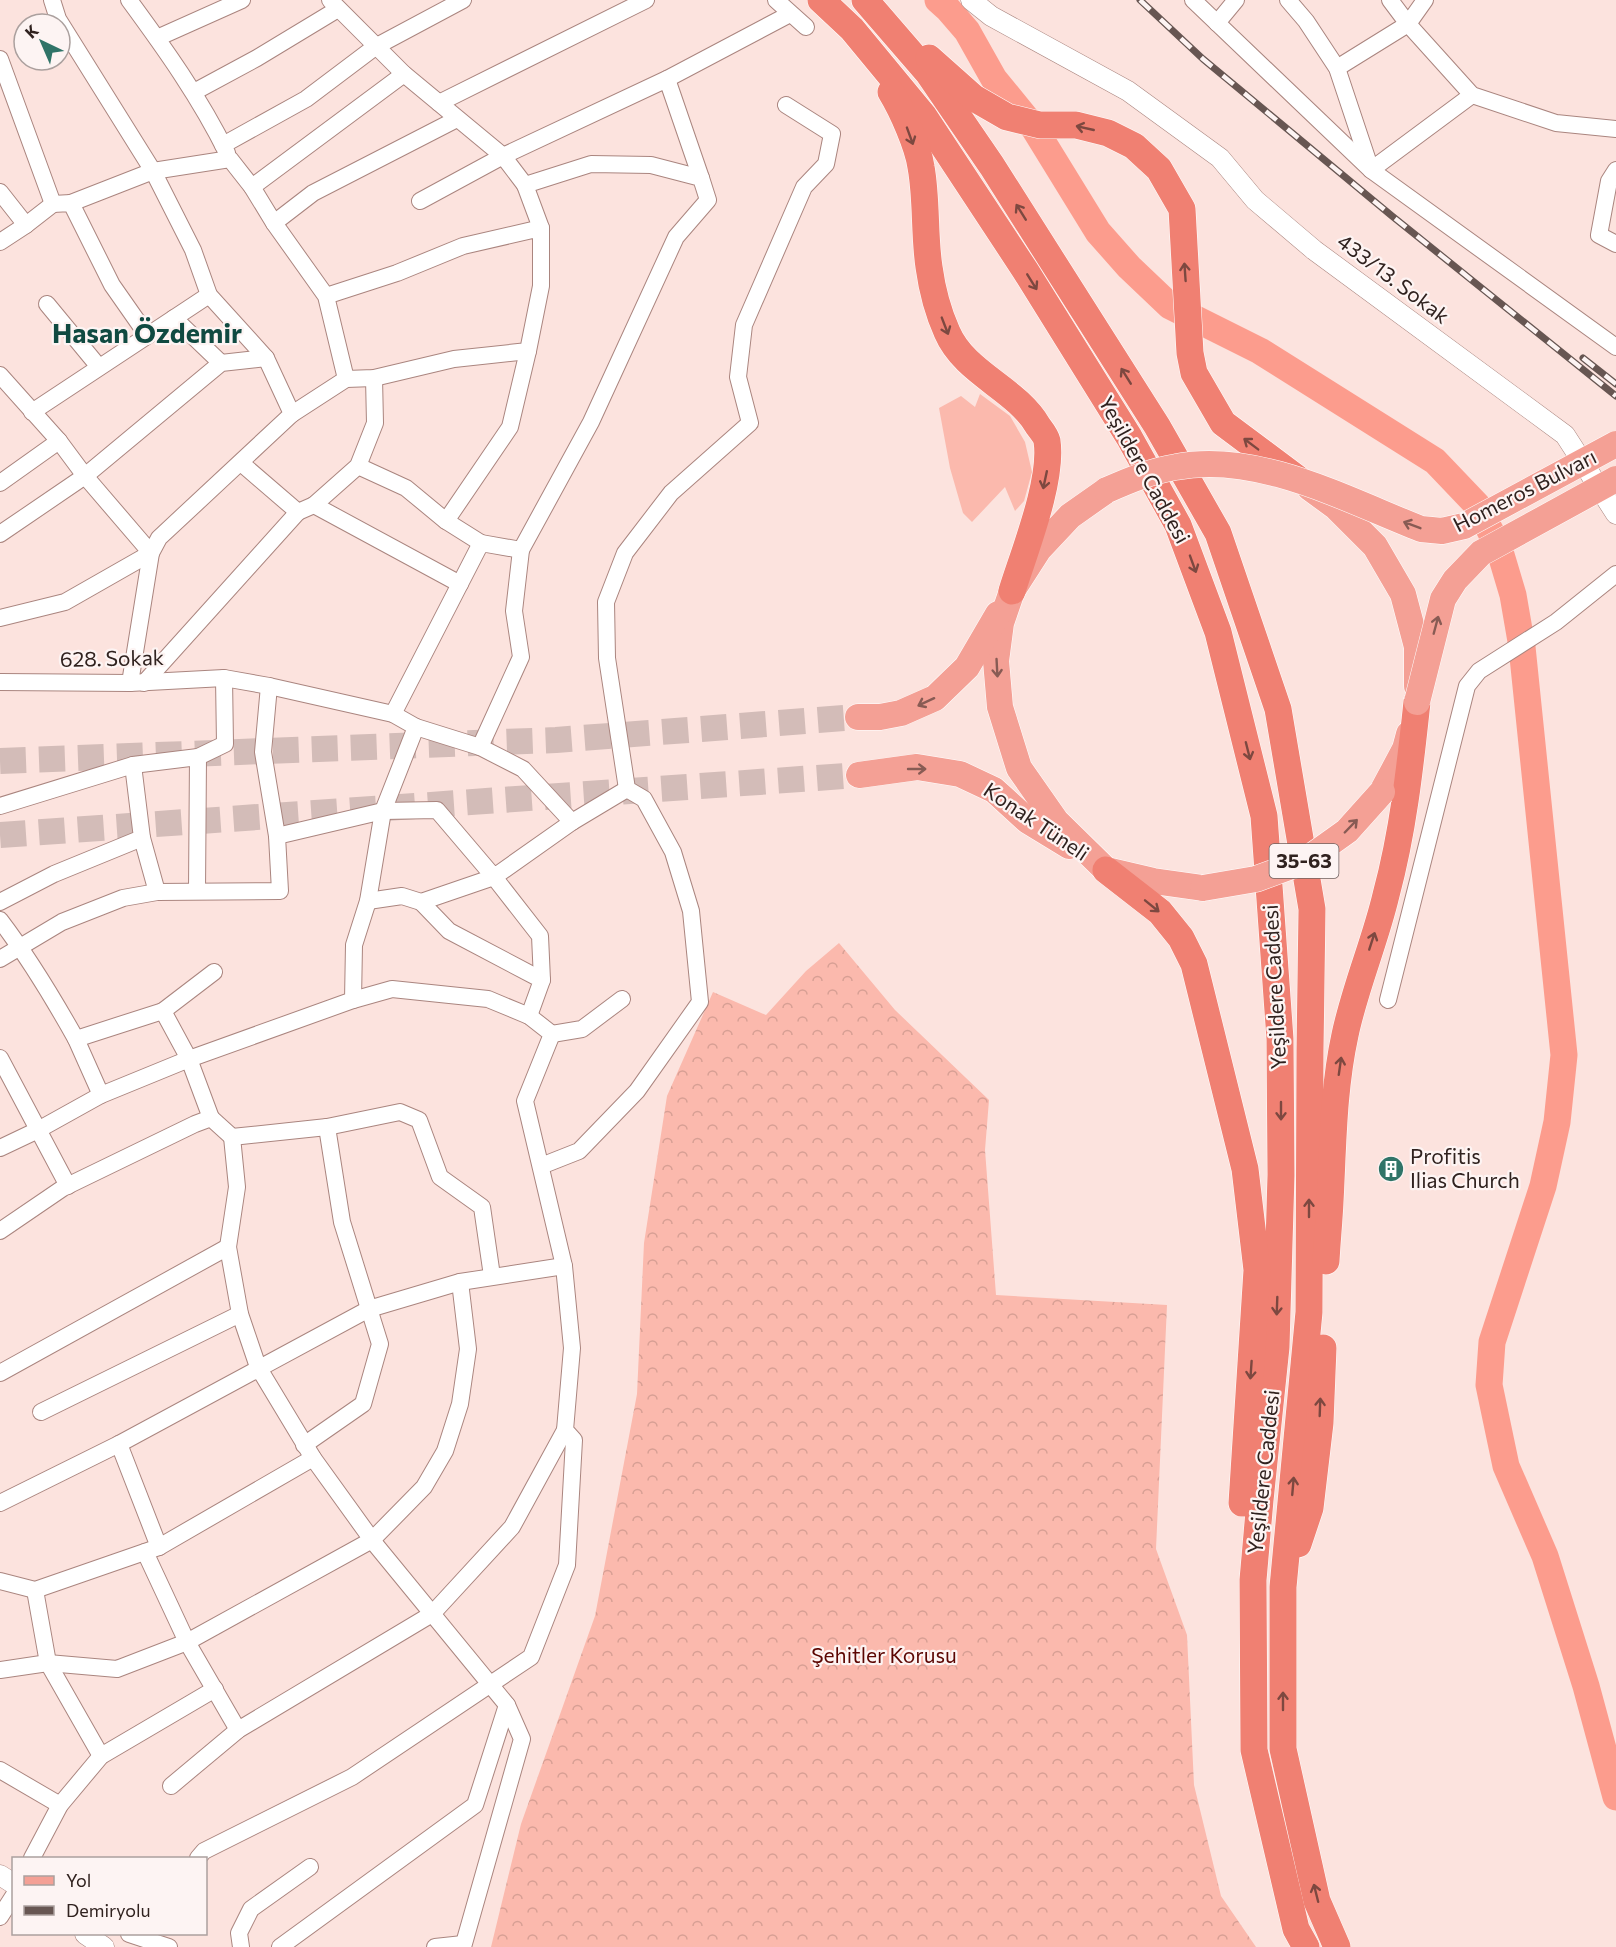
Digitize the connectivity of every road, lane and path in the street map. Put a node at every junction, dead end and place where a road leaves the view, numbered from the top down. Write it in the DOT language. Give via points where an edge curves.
graph roads {
  1 [pos="52,0"];
  2 [pos="129,0"];
  3 [pos="242,0"];
  4 [pos="464,0"];
  5 [pos="646,0"];
  6 [pos="776,0"];
  7 [pos="821,0"];
  8 [pos="867,0"];
  9 [pos="970,0"];
  10 [pos="1193,0"];
  11 [pos="1236,0"];
  12 [pos="1288,0"];
  13 [pos="1390,0"];
  14 [pos="1425,0"];
  15 [pos="223,4"];
  16 [pos="334,4"];
  17 [pos="790,14"];
  18 [pos="1217,23"];
  19 [pos="1408,24"];
  20 [pos="806,27"];
  21 [pos="852,29"];
  22 [pos="157,38"];
  23 [pos="375,47"];
  24 [pos="0,59"];
  25 [pos="1337,68"];
  26 [pos="404,74"];
  27 [pos="667,79"];
  28 [pos="194,92"];
  29 [pos="1472,95"];
  30 [pos="439,103"];
  31 [pos="786,105"];
  32 [pos="457,119"];
  33 [pos="1616,129"];
  34 [pos="226,152"];
  35 [pos="503,156"];
  36 [pos="1371,170"];
  37 [pos="1616,170"];
  38 [pos="153,171"];
  39 [pos="700,178"];
  40 [pos="525,185"];
  41 [pos="252,187"];
  42 [pos="0,192"];
  43 [pos="420,201"];
  44 [pos="71,203"];
  45 [pos="53,204"];
  46 [pos="274,223"];
  47 [pos="26,225"];
  48 [pos="541,228"];
  49 [pos="0,242"];
  50 [pos="1616,244"];
  51 [pos="209,295"];
  52 [pos="326,296"];
  53 [pos="46,304"];
  54 [pos="174,318"];
  55 [pos="147,335"];
  56 [pos="1616,347"];
  57 [pos="528,351"];
  58 [pos="266,358"];
  59 [pos="221,363"];
  60 [pos="99,367"];
  61 [pos="0,375"];
  62 [pos="374,378"];
  63 [pos="346,379"];
  64 [pos="32,412"];
  65 [pos="292,414"];
  66 [pos="59,441"];
  67 [pos="1616,444"];
  68 [pos="241,463"];
  69 [pos="358,466"];
  70 [pos="85,476"];
  71 [pos="1298,479"];
  72 [pos="1616,479"];
  73 [pos="0,483"];
  74 [pos="314,505"];
  75 [pos="298,512"];
  76 [pos="1616,514"];
  77 [pos="446,521"];
  78 [pos="0,534"];
  79 [pos="481,543"];
  80 [pos="521,550"];
  81 [pos="151,553"];
  82 [pos="1616,574"];
  83 [pos="460,584"];
  84 [pos="1012,591"];
  85 [pos="0,618"];
  86 [pos="224,678"];
  87 [pos="0,682"];
  88 [pos="137,683"];
  89 [pos="269,686"];
  90 [pos="1416,702"];
  91 [pos="393,714"];
  92 [pos="858,717"];
  93 [pos="416,727"];
  94 [pos="480,747"];
  95 [pos="198,757"];
  96 [pos="133,765"];
  97 [pos="859,775"];
  98 [pos="627,789"];
  99 [pos="0,806"];
  100 [pos="383,811"];
  101 [pos="572,822"];
  102 [pos="277,836"];
  103 [pos="142,838"];
  104 [pos="1106,870"];
  105 [pos="494,877"];
  106 [pos="197,891"];
  107 [pos="157,892"];
  108 [pos="368,901"];
  109 [pos="0,902"];
  110 [pos="421,902"];
  111 [pos="0,921"];
  112 [pos="20,946"];
  113 [pos="0,959"];
  114 [pos="214,972"];
  115 [pos="542,980"];
  116 [pos="622,999"];
  117 [pos="353,1000"];
  118 [pos="1388,1000"];
  119 [pos="163,1011"];
  120 [pos="529,1016"];
  121 [pos="552,1034"];
  122 [pos="76,1039"];
  123 [pos="0,1058"];
  124 [pos="189,1059"];
  125 [pos="101,1095"];
  126 [pos="211,1118"];
  127 [pos="327,1127"];
  128 [pos="38,1130"];
  129 [pos="232,1137"];
  130 [pos="0,1148"];
  131 [pos="541,1166"];
  132 [pos="68,1186"];
  133 [pos="0,1231"];
  134 [pos="228,1247"];
  135 [pos="564,1266"];
  136 [pos="492,1276"];
  137 [pos="460,1282"];
  138 [pos="369,1309"];
  139 [pos="240,1314"];
  140 [pos="258,1367"];
  141 [pos="0,1373"];
  142 [pos="41,1412"];
  143 [pos="565,1430"];
  144 [pos="119,1444"];
  145 [pos="309,1452"];
  146 [pos="0,1503"];
  147 [pos="372,1540"];
  148 [pos="152,1549"];
  149 [pos="0,1581"];
  150 [pos="1283,1587"];
  151 [pos="35,1590"];
  152 [pos="432,1614"];
  153 [pos="187,1642"];
  154 [pos="48,1663"];
  155 [pos="0,1670"];
  156 [pos="490,1684"];
  157 [pos="215,1689"];
  158 [pos="507,1706"];
  159 [pos="238,1730"];
  160 [pos="1254,1750"];
  161 [pos="100,1756"];
  162 [pos="0,1770"];
  163 [pos="171,1786"];
  164 [pos="60,1805"];
  165 [pos="33,1857"];
  166 [pos="199,1857"];
  167 [pos="310,1867"];
  168 [pos="12,1898"];
  169 [pos="0,1917"];
  170 [pos="86,1935"];
  171 [pos="129,1935"];
  172 [pos="133,1935"];
  173 [pos="463,1945"];
  174 [pos="104,1947"];
  175 [pos="118,1947"];
  176 [pos="169,1947"];
  177 [pos="241,1947"];
  178 [pos="280,1947"];
  179 [pos="435,1947"];
  180 [pos="1306,1947"];
  181 [pos="1337,1947"];
  1 -- 38 [label="street" via="58,19"];
  2 -- 22 [label="street"];
  3 -- 15 [label="street"];
  4 -- 23 [label="street"];
  5 -- 30 [label="street"];
  6 -- 17 [label="street"];
  7 -- 21 [label="highway, Yeşildere Caddesi"];
  71 -- 8 [label="highway, one-way" via="1223,423 1194,373 1182,209 1159,169 1134,146 1108,134 1007,117 974,98"];
  150 -- 8 [label="highway, Yeşildere Caddesi, one-way" via="1309,1312 1312,909 1278,709 1218,533 1163,435 992,166 929,74"];
  9 -- 76 [label="street, 433/13. Sokak" via="991,16 1128,91 1220,158 1256,200 1314,250 1565,435"];
  10 -- 18 [label="street"];
  11 -- 18 [label="street"];
  12 -- 25 [label="street"];
  13 -- 19 [label="street"];
  14 -- 19 [label="street"];
  15 -- 22 [label="street"];
  16 -- 23 [label="street"];
  16 -- 28 [label="street" via="257,58"];
  17 -- 20 [label="street"];
  17 -- 27 [label="street"];
  18 -- 36 [label="street"];
  19 -- 25 [label="street"];
  19 -- 29 [label="street"];
  21 -- 84 [label="highway, one-way" via="900,108 921,166 929,267 948,335 960,353 1033,416 1047,440 1041,500"];
  21 -- 160 [label="highway, Yeşildere Caddesi, one-way" via="923,115 965,177 1129,437 1178,525 1218,632 1264,816 1280,1040 1281,1175 1276,1347 1253,1580"];
  22 -- 28 [label="street"];
  23 -- 26 [label="street"];
  23 -- 34 [label="street"];
  24 -- 45 [label="street"];
  25 -- 36 [label="street"];
  26 -- 30 [label="street"];
  26 -- 41 [label="street"];
  27 -- 35 [label="street"];
  27 -- 39 [label="street"];
  28 -- 34 [label="street"];
  29 -- 33 [label="street" via="1556,123"];
  29 -- 36 [label="street"];
  30 -- 32 [label="street"];
  31 -- 98 [label="street" via="832,134 826,164 804,187 744,325 738,378 750,423 671,493 625,553 606,602 607,658"];
  32 -- 35 [label="street"];
  32 -- 46 [label="street" via="313,193"];
  34 -- 38 [label="street"];
  34 -- 41 [label="street"];
  35 -- 40 [label="street"];
  35 -- 43 [label="street"];
  36 -- 56 [label="street"];
  37 -- 50 [label="street" via="1609,182 1599,235"];
  38 -- 44 [label="street"];
  38 -- 51 [label="street" via="193,250"];
  39 -- 40 [label="street" via="651,165 591,164"];
  39 -- 80 [label="street" via="708,200 676,237 591,422"];
  40 -- 48 [label="street"];
  41 -- 46 [label="street"];
  42 -- 47 [label="street"];
  44 -- 45 [label="street"];
  44 -- 55 [label="street" via="112,285"];
  45 -- 47 [label="street"];
  46 -- 52 [label="street"];
  47 -- 49 [label="street"];
  48 -- 52 [label="street" via="463,246"];
  48 -- 57 [label="street" via="541,286"];
  51 -- 54 [label="street"];
  51 -- 58 [label="street"];
  52 -- 63 [label="street"];
  53 -- 60 [label="street"];
  54 -- 55 [label="street"];
  54 -- 59 [label="street"];
  55 -- 60 [label="street"];
  57 -- 62 [label="street" via="454,358"];
  57 -- 77 [label="street" via="510,427"];
  58 -- 59 [label="street"];
  58 -- 65 [label="street"];
  59 -- 70 [label="street"];
  60 -- 64 [label="street"];
  61 -- 64 [label="street"];
  62 -- 63 [label="street"];
  62 -- 69 [label="street" via="375,423"];
  63 -- 65 [label="street"];
  64 -- 66 [label="street"];
  65 -- 68 [label="street"];
  66 -- 70 [label="street"];
  66 -- 73 [label="street"];
  67 -- 71 [label="main road, Homeros Bulvarı, one-way, bridge" via="1464,526 1442,531 1421,529"];
  68 -- 75 [label="street"];
  68 -- 81 [label="street" via="159,538"];
  69 -- 74 [label="street"];
  69 -- 77 [label="street" via="406,488"];
  70 -- 78 [label="street"];
  70 -- 81 [label="street"];
  71 -- 84 [label="main road, bridge" via="1215,464 1178,466 1142,475 1107,490 1070,516 1039,549"];
  71 -- 90 [label="main road, bridge" via="1336,507 1375,546 1403,594 1417,647"];
  90 -- 72 [label="main road, Homeros Bulvarı, one-way, bridge" via="1443,599 1455,580 1481,554"];
  74 -- 75 [label="street"];
  74 -- 83 [label="street"];
  75 -- 88 [label="street"];
  77 -- 79 [label="street"];
  79 -- 80 [label="street"];
  79 -- 83 [label="street"];
  80 -- 94 [label="street" via="513,611 522,657"];
  81 -- 85 [label="street" via="65,602"];
  81 -- 88 [label="street"];
  82 -- 118 [label="street" via="1556,622 1479,671 1467,686"];
  83 -- 91 [label="street"];
  84 -- 92 [label="main road, one-way" via="967,668 935,698 901,713"];
  84 -- 104 [label="main road, one-way" via="1001,623 996,661 1000,707 1019,768 1056,821"];
  86 -- 88 [label="street, 628. Sokak"];
  86 -- 89 [label="street, 628. Sokak"];
  86 -- 95 [label="street" via="225,744"];
  87 -- 88 [label="street, 628. Sokak"];
  89 -- 91 [label="street, 628. Sokak"];
  89 -- 102 [label="street" via="263,752"];
  104 -- 90 [label="main road, 35-63, one-way, bridge" via="1203,888 1256,879 1305,861 1347,831 1382,792 1404,749"];
  150 -- 90 [label="highway, one-way" via="1310,1508 1320,1423 1333,1124 1341,1057 1399,839 1409,784"];
  91 -- 93 [label="street, 628. Sokak"];
  93 -- 94 [label="street, 628. Sokak"];
  93 -- 100 [label="street"];
  94 -- 101 [label="street, 628. Sokak" via="523,769"];
  95 -- 96 [label="street"];
  95 -- 106 [label="street"];
  96 -- 99 [label="street"];
  96 -- 103 [label="street"];
  97 -- 104 [label="main road, Konak Tüneli, one-way" via="916,767 960,774 994,790 1028,821"];
  98 -- 101 [label="street"];
  98 -- 131 [label="street" via="644,799 673,852 691,911 700,1002 637,1090 579,1151"];
  100 -- 102 [label="street"];
  100 -- 105 [label="street" via="436,810"];
  100 -- 108 [label="street"];
  101 -- 105 [label="street"];
  102 -- 106 [label="street" via="280,891"];
  103 -- 107 [label="street"];
  103 -- 109 [label="street" via="54,874"];
  104 -- 160 [label="highway, one-way" via="1160,912 1181,938 1194,964 1245,1169 1257,1270 1239,1546"];
  105 -- 110 [label="street"];
  105 -- 115 [label="street" via="540,936"];
  106 -- 107 [label="street"];
  107 -- 112 [label="street" via="112,902 62,922"];
  108 -- 110 [label="street" via="402,896"];
  108 -- 117 [label="street" via="354,945"];
  110 -- 115 [label="street" via="449,931"];
  111 -- 112 [label="street"];
  112 -- 113 [label="street"];
  112 -- 122 [label="street"];
  114 -- 119 [label="street"];
  115 -- 120 [label="street"];
  116 -- 121 [label="street" via="582,1029"];
  117 -- 120 [label="street" via="392,989 488,999"];
  117 -- 124 [label="street"];
  119 -- 122 [label="street"];
  119 -- 124 [label="street"];
  120 -- 121 [label="street"];
  121 -- 131 [label="street" via="525,1101"];
  122 -- 125 [label="street"];
  123 -- 128 [label="street"];
  124 -- 125 [label="street"];
  124 -- 126 [label="street"];
  125 -- 128 [label="street"];
  126 -- 129 [label="street"];
  126 -- 132 [label="street"];
  127 -- 129 [label="street"];
  127 -- 136 [label="street" via="400,1112 418,1120 440,1177 482,1207"];
  127 -- 138 [label="street" via="342,1222"];
  128 -- 130 [label="street"];
  128 -- 132 [label="street"];
  129 -- 134 [label="street" via="237,1187"];
  131 -- 135 [label="street"];
  132 -- 133 [label="street"];
  134 -- 139 [label="street"];
  134 -- 141 [label="street"];
  135 -- 136 [label="street"];
  135 -- 143 [label="street" via="572,1348"];
  136 -- 137 [label="street"];
  137 -- 138 [label="street"];
  137 -- 147 [label="street" via="468,1348 460,1404 445,1451 424,1486"];
  138 -- 140 [label="street"];
  138 -- 145 [label="street" via="380,1344 363,1404"];
  139 -- 140 [label="street"];
  139 -- 142 [label="street"];
  140 -- 144 [label="street"];
  140 -- 145 [label="street"];
  143 -- 152 [label="street" via="512,1527"];
  143 -- 156 [label="street" via="574,1440 567,1565 531,1657"];
  144 -- 146 [label="street"];
  144 -- 148 [label="street"];
  145 -- 147 [label="street"];
  145 -- 148 [label="street"];
  147 -- 152 [label="street"];
  147 -- 153 [label="street"];
  148 -- 151 [label="street"];
  148 -- 153 [label="street"];
  149 -- 151 [label="street"];
  181 -- 150 [label="highway, Yeşildere Caddesi, one-way" via="1317,1901 1283,1749"];
  151 -- 154 [label="street"];
  152 -- 156 [label="street"];
  152 -- 159 [label="street"];
  153 -- 154 [label="street" via="117,1669"];
  153 -- 157 [label="street"];
  154 -- 155 [label="street"];
  154 -- 161 [label="street"];
  156 -- 158 [label="street"];
  156 -- 166 [label="street" via="352,1777"];
  157 -- 159 [label="street"];
  157 -- 161 [label="street"];
  158 -- 173 [label="street" via="522,1739"];
  158 -- 178 [label="street" via="475,1805"];
  159 -- 163 [label="street"];
  160 -- 180 [label="highway, Yeşildere Caddesi" via="1296,1929"];
  161 -- 164 [label="street"];
  162 -- 164 [label="street"];
  164 -- 165 [label="street"];
  167 -- 177 [label="street" via="251,1909 239,1933"];
  168 -- 169 [label="street"];
  170 -- 174 [label="street"];
  171 -- 175 [label="street"];
  172 -- 176 [label="street"];
  173 -- 179 [label="street"];
}
